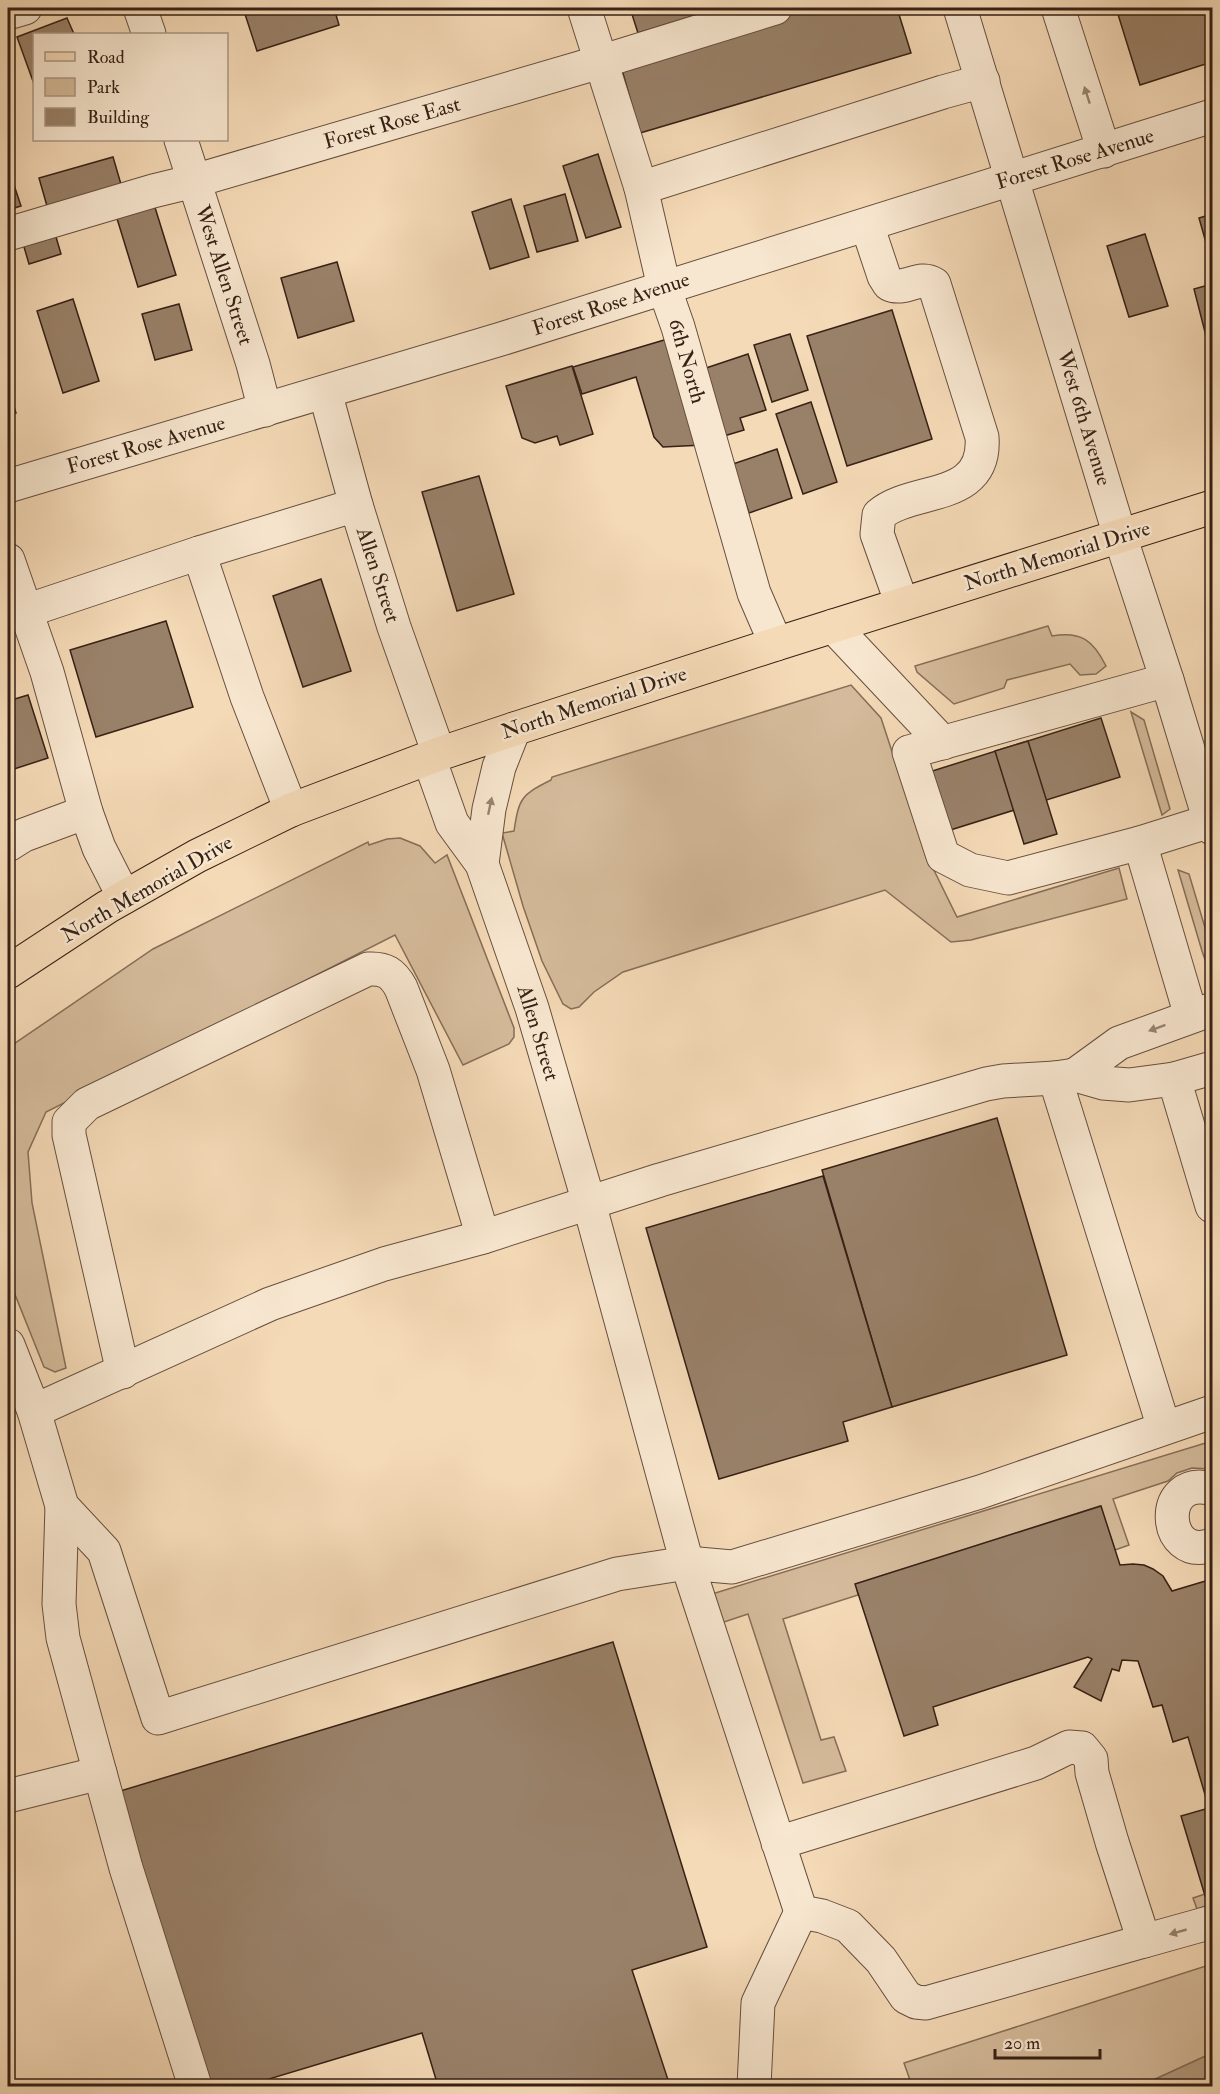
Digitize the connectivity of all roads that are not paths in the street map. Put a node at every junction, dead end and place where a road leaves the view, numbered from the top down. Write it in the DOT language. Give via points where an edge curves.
graph roads {
  1 [pos="25,8"];
  2 [pos="140,8"];
  3 [pos="584,8"];
  4 [pos="775,8"];
  5 [pos="960,8"];
  6 [pos="1058,8"];
  7 [pos="8,13"];
  8 [pos="149,33"];
  9 [pos="600,62"];
  10 [pos="983,81"];
  11 [pos="1212,116"];
  12 [pos="181,141"];
  13 [pos="1104,151"];
  14 [pos="1011,179"];
  15 [pos="194,181"];
  16 [pos="641,188"];
  17 [pos="867,225"];
  18 [pos="8,234"];
  19 [pos="664,287"];
  20 [pos="326,392"];
  21 [pos="265,410"];
  22 [pos="8,486"];
  23 [pos="356,505"];
  24 [pos="1212,507"];
  25 [pos="1120,536"];
  26 [pos="199,552"];
  27 [pos="8,560"];
  28 [pos="902,604"];
  29 [pos="26,611"];
  30 [pos="833,626"];
  31 [pos="776,644"];
  32 [pos="1167,680"];
  33 [pos="514,729"];
  34 [pos="943,743"];
  35 [pos="434,756"];
  36 [pos="291,810"];
  37 [pos="86,812"];
  38 [pos="1211,825"];
  39 [pos="1140,843"];
  40 [pos="8,845"];
  41 [pos="482,864"];
  42 [pos="124,897"];
  43 [pos="8,972"];
  44 [pos="1202,1013"];
  45 [pos="1212,1068"];
  46 [pos="1065,1076"];
  47 [pos="1174,1079"];
  48 [pos="589,1203"];
  49 [pos="1212,1206"];
  50 [pos="483,1237"];
  51 [pos="8,1345"];
  52 [pos="123,1372"];
  53 [pos="34,1412"];
  54 [pos="1212,1412"];
  55 [pos="1164,1428"];
  56 [pos="1212,1489"];
  57 [pos="62,1506"];
  58 [pos="1212,1545"];
  59 [pos="687,1563"];
  60 [pos="100,1773"];
  61 [pos="8,1796"];
  62 [pos="778,1843"];
  63 [pos="801,1912"];
  64 [pos="1212,1922"];
  65 [pos="1144,1941"];
  66 [pos="195,2086"];
  67 [pos="754,2086"];
  1 -- 7 [label="street"];
  2 -- 8 [label="street"];
  3 -- 9 [label="street, 6th North"];
  4 -- 9 [label="street, Forest Rose East"];
  5 -- 10 [label="street, West 6th Avenue"];
  13 -- 6 [label="street, one-way"];
  9 -- 15 [label="street, Forest Rose East"];
  9 -- 16 [label="street, 6th North"];
  10 -- 14 [label="street, West 6th Avenue"];
  10 -- 16 [label="street"];
  11 -- 13 [label="street, Forest Rose Avenue"];
  12 -- 15 [label="street, West Allen Street"];
  13 -- 14 [label="street, Forest Rose Avenue"];
  14 -- 17 [label="street, Forest Rose Avenue"];
  14 -- 25 [label="street, West 6th Avenue"];
  15 -- 18 [label="street, Forest Rose East"];
  15 -- 21 [label="street, West Allen Street"];
  16 -- 19 [label="street, 6th North"];
  17 -- 19 [label="street, Forest Rose Avenue"];
  17 -- 28 [label="street" via="889,284 899,286 925,279 934,284 982,436 977,463 968,478 957,486 879,515 877,534"];
  19 -- 20 [label="street, Forest Rose Avenue"];
  19 -- 31 [label="street, 6th North" via="754,593"];
  20 -- 21 [label="street, Forest Rose Avenue"];
  20 -- 23 [label="street, Allen Street"];
  21 -- 22 [label="street, Forest Rose Avenue"];
  23 -- 26 [label="street"];
  23 -- 35 [label="street, Allen Street"];
  24 -- 25 [label="main road, North Memorial Drive"];
  25 -- 28 [label="main road, North Memorial Drive"];
  25 -- 32 [label="street, West 6th Avenue"];
  26 -- 29 [label="street"];
  26 -- 36 [label="street" via="246,697"];
  27 -- 29 [label="street"];
  28 -- 30 [label="main road, North Memorial Drive"];
  29 -- 37 [label="street"];
  30 -- 31 [label="main road, North Memorial Drive"];
  30 -- 34 [label="street"];
  31 -- 33 [label="main road, North Memorial Drive"];
  32 -- 34 [label="street"];
  32 -- 38 [label="street, West 6th Avenue"];
  33 -- 35 [label="main road, North Memorial Drive"];
  41 -- 33 [label="street, Allen Street, one-way" via="489,809"];
  34 -- 39 [label="street" via="909,752 943,856 970,870 1008,878"];
  35 -- 36 [label="main road, North Memorial Drive"];
  35 -- 41 [label="street, Allen Street" via="452,823"];
  36 -- 42 [label="main road, North Memorial Drive"];
  37 -- 40 [label="street"];
  37 -- 42 [label="street"];
  38 -- 39 [label="street"];
  39 -- 44 [label="street"];
  41 -- 48 [label="street, Allen Street" via="532,1008"];
  42 -- 43 [label="main road, North Memorial Drive"];
  44 -- 46 [label="street, one-way" via="1119,1043"];
  45 -- 47 [label="street"];
  46 -- 47 [label="street" via="1129,1085"];
  46 -- 48 [label="street" via="986,1084"];
  46 -- 55 [label="street"];
  47 -- 49 [label="street"];
  48 -- 50 [label="street"];
  48 -- 59 [label="street, Allen Street"];
  50 -- 52 [label="street" via="384,1264 270,1304"];
  50 -- 52 [label="street" via="433,1070 401,988 395,977 382,968 368,969 87,1104 69,1122"];
  51 -- 53 [label="street"];
  52 -- 53 [label="street"];
  53 -- 57 [label="street"];
  54 -- 55 [label="street"];
  55 -- 59 [label="street" via="980,1492 732,1567"];
  56 -- 58 [label="street" via="1196,1487 1180,1495 1171,1520 1173,1529 1187,1544"];
  57 -- 59 [label="street" via="104,1551 158,1718 617,1574"];
  57 -- 60 [label="street" via="59,1604 63,1638"];
  59 -- 62 [label="street, Allen Street"];
  60 -- 61 [label="street"];
  60 -- 66 [label="street"];
  62 -- 63 [label="street, Allen Street"];
  62 -- 65 [label="street" via="1036,1763 1069,1747 1082,1748 1090,1759"];
  63 -- 65 [label="street" via="848,1926 881,1960 906,1997 926,2003"];
  63 -- 67 [label="street" via="758,2003"];
  64 -- 65 [label="street, one-way"];
}
